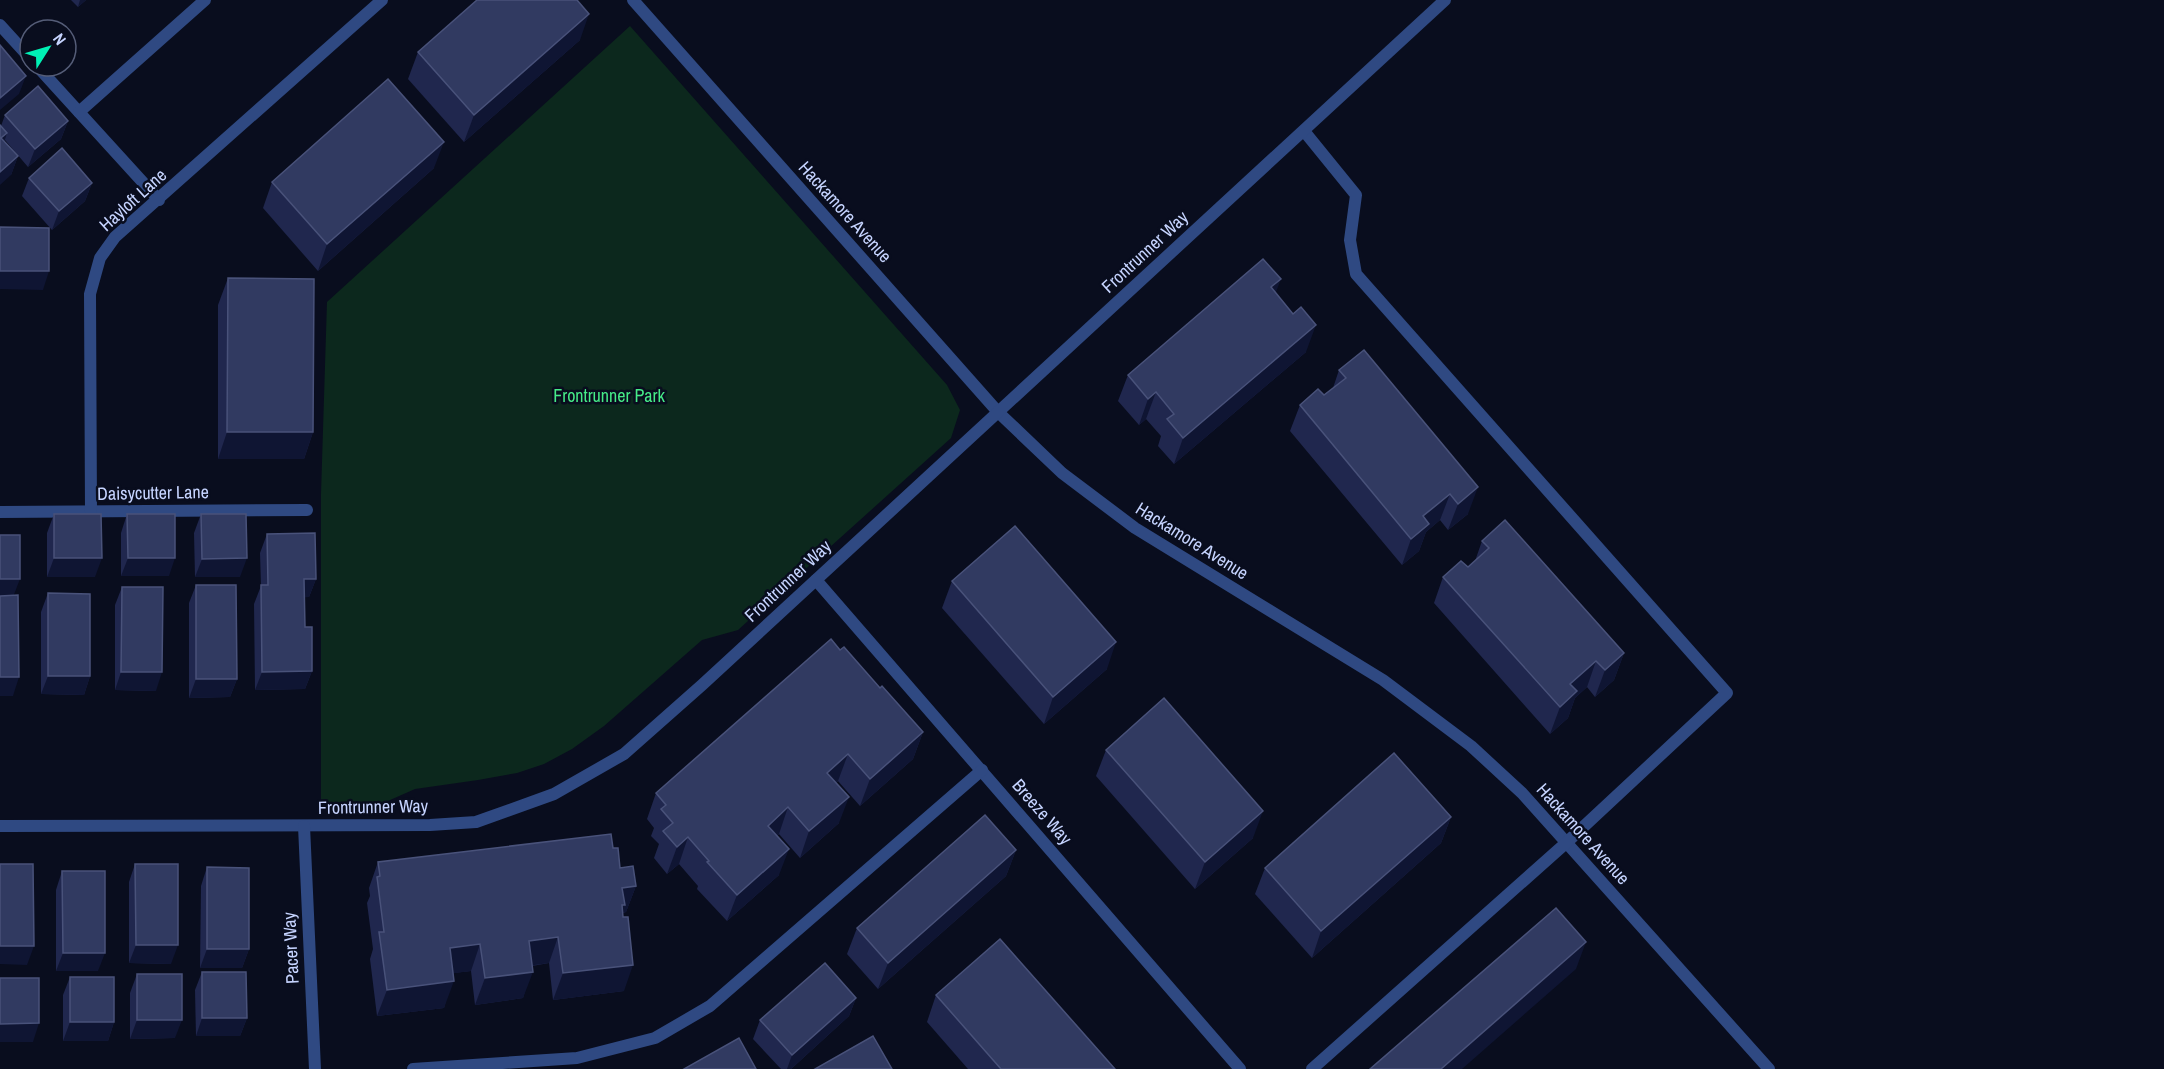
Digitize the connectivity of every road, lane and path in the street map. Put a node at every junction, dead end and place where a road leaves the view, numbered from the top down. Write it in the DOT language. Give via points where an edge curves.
graph roads {
  1 [pos="205,0"];
  2 [pos="382,0"];
  3 [pos="633,0"];
  4 [pos="1445,0"];
  5 [pos="0,25"];
  6 [pos="18,45"];
  7 [pos="48,78"];
  8 [pos="79,112"];
  9 [pos="1304,131"];
  10 [pos="159,200"];
  11 [pos="998,412"];
  12 [pos="308,510"];
  13 [pos="0,512"];
  14 [pos="91,512"];
  15 [pos="816,580"];
  16 [pos="982,770"];
  17 [pos="0,826"];
  18 [pos="304,826"];
  19 [pos="1566,843"];
  20 [pos="315,1069"];
  21 [pos="413,1069"];
  22 [pos="1240,1069"];
  23 [pos="1312,1069"];
  24 [pos="1769,1069"];
  1 -- 8 [label="street"];
  2 -- 10 [label="street, Hayloft Lane"];
  3 -- 11 [label="street, Hackamore Avenue"];
  4 -- 9 [label="street, Frontrunner Way"];
  5 -- 6 [label="street"];
  7 -- 8 [label="street"];
  8 -- 10 [label="street"];
  9 -- 11 [label="street, Frontrunner Way"];
  9 -- 19 [label="street" via="1356,195 1350,240 1356,274 1728,693"];
  10 -- 14 [label="street, Hayloft Lane" via="115,237 100,258 90,294"];
  11 -- 15 [label="street, Frontrunner Way"];
  11 -- 19 [label="street, Hackamore Avenue" via="1062,473 1135,528 1383,680 1471,746 1522,793"];
  12 -- 14 [label="street, Daisycutter Lane"];
  13 -- 14 [label="street, Daisycutter Lane"];
  15 -- 16 [label="street, Breeze Way"];
  15 -- 18 [label="street, Frontrunner Way" via="624,754 554,794 476,822"];
  16 -- 21 [label="street" via="710,1006 655,1038 577,1058"];
  16 -- 22 [label="street, Breeze Way"];
  17 -- 18 [label="street, Frontrunner Way"];
  18 -- 20 [label="street, Pacer Way"];
  19 -- 23 [label="street"];
  19 -- 24 [label="street, Hackamore Avenue"];
}
